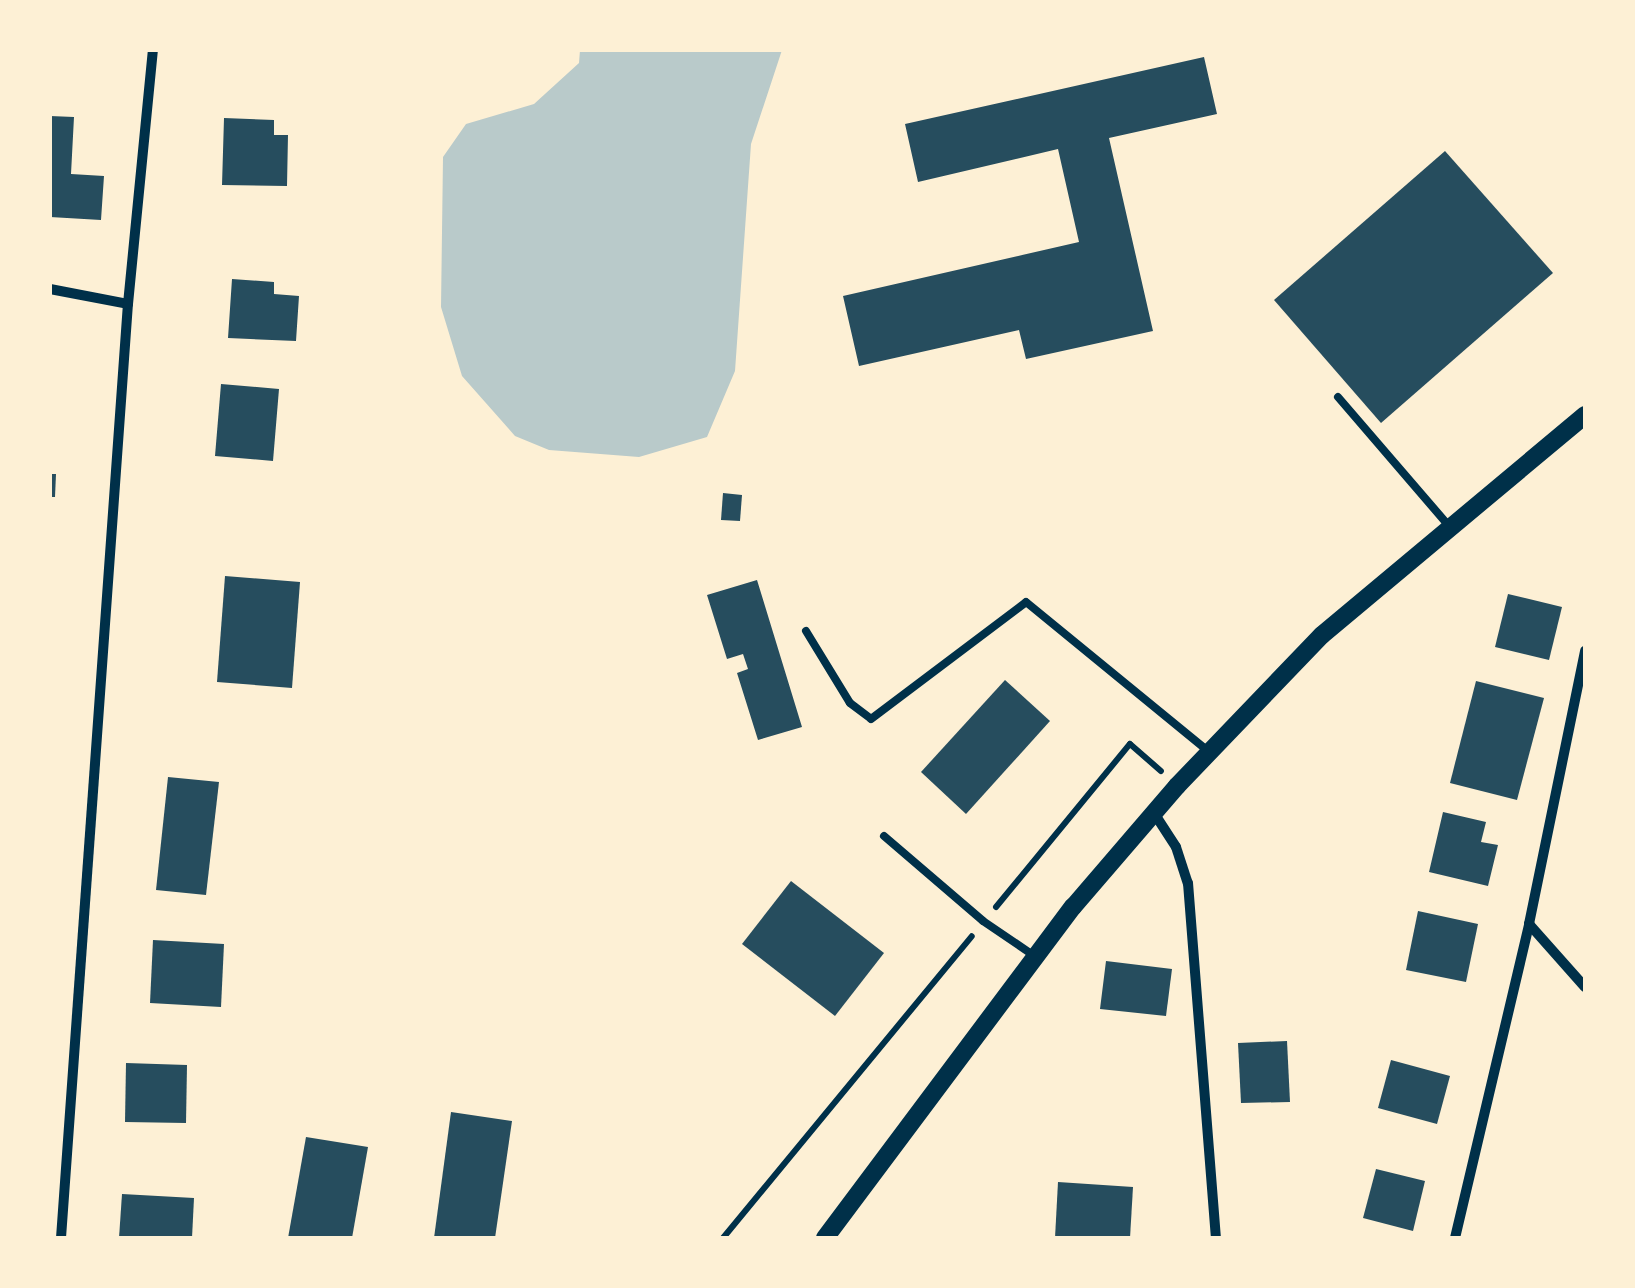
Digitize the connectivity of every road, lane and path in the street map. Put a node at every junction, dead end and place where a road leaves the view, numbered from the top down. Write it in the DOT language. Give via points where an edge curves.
graph roads {
  1 [pos="153,50"];
  2 [pos="50,290"];
  3 [pos="128,304"];
  4 [pos="1338,397"];
  5 [pos="1585,414"];
  6 [pos="1450,528"];
  7 [pos="806,630"];
  8 [pos="1585,651"];
  9 [pos="1209,752"];
  10 [pos="1176,786"];
  11 [pos="1154,812"];
  12 [pos="884,836"];
  13 [pos="983,922"];
  14 [pos="1529,924"];
  15 [pos="1036,957"];
  16 [pos="1585,987"];
  17 [pos="61,1238"];
  18 [pos="722,1238"];
  19 [pos="825,1238"];
  20 [pos="1216,1238"];
  21 [pos="1455,1238"];
  1 -- 3 [label="street"];
  2 -- 3 [label="street"];
  3 -- 17 [label="street"];
  4 -- 6 [label="lane"];
  5 -- 6 [label="street"];
  6 -- 9 [label="street" via="1322,635"];
  7 -- 9 [label="lane" via="850,703 871,719 1026,602"];
  8 -- 14 [label="street"];
  9 -- 10 [label="street"];
  10 -- 11 [label="street"];
  10 -- 13 [label="path" via="1130,744"];
  11 -- 15 [label="street"];
  11 -- 20 [label="street" via="1188,883"];
  12 -- 13 [label="lane"];
  13 -- 15 [label="lane"];
  13 -- 18 [label="path"];
  14 -- 16 [label="street"];
  14 -- 21 [label="street"];
  15 -- 19 [label="street"];
}
